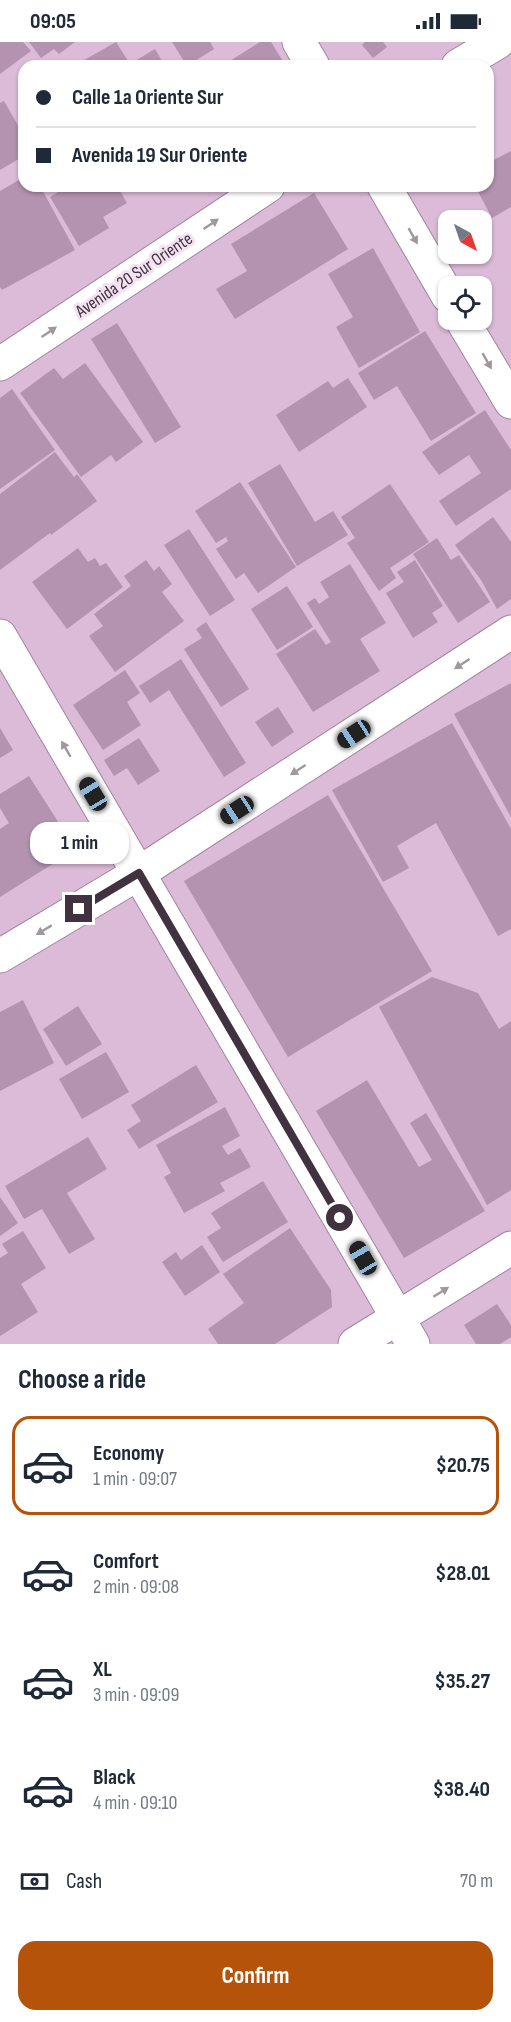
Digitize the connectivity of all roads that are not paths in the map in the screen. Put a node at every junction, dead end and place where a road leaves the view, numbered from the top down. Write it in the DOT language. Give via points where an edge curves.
graph roads {
  1 [pos="299,42"];
  2 [pos="498,42"];
  3 [pos="310,60"];
  4 [pos="468,60"];
  5 [pos="259,192"];
  6 [pos="387,192"];
  7 [pos="438,279"];
  8 [pos="468,330"];
  9 [pos="0,364"];
  10 [pos="511,402"];
  11 [pos="511,632"];
  12 [pos="0,636"];
  13 [pos="139,873"];
  14 [pos="0,956"];
  15 [pos="511,1248"];
  16 [pos="406,1331"];
  17 [pos="355,1344"];
  1 -- 3 [label="street"];
  2 -- 4 [label="street"];
  9 -- 5 [label="street, Avenida 20 Sur Oriente, one-way"];
  6 -- 7 [label="street, one-way"];
  8 -- 10 [label="street, one-way"];
  11 -- 13 [label="street, one-way"];
  13 -- 12 [label="street, one-way"];
  13 -- 14 [label="street, one-way"];
  13 -- 16 [label="street"];
  16 -- 15 [label="street, one-way"];
  16 -- 17 [label="street"];
}
